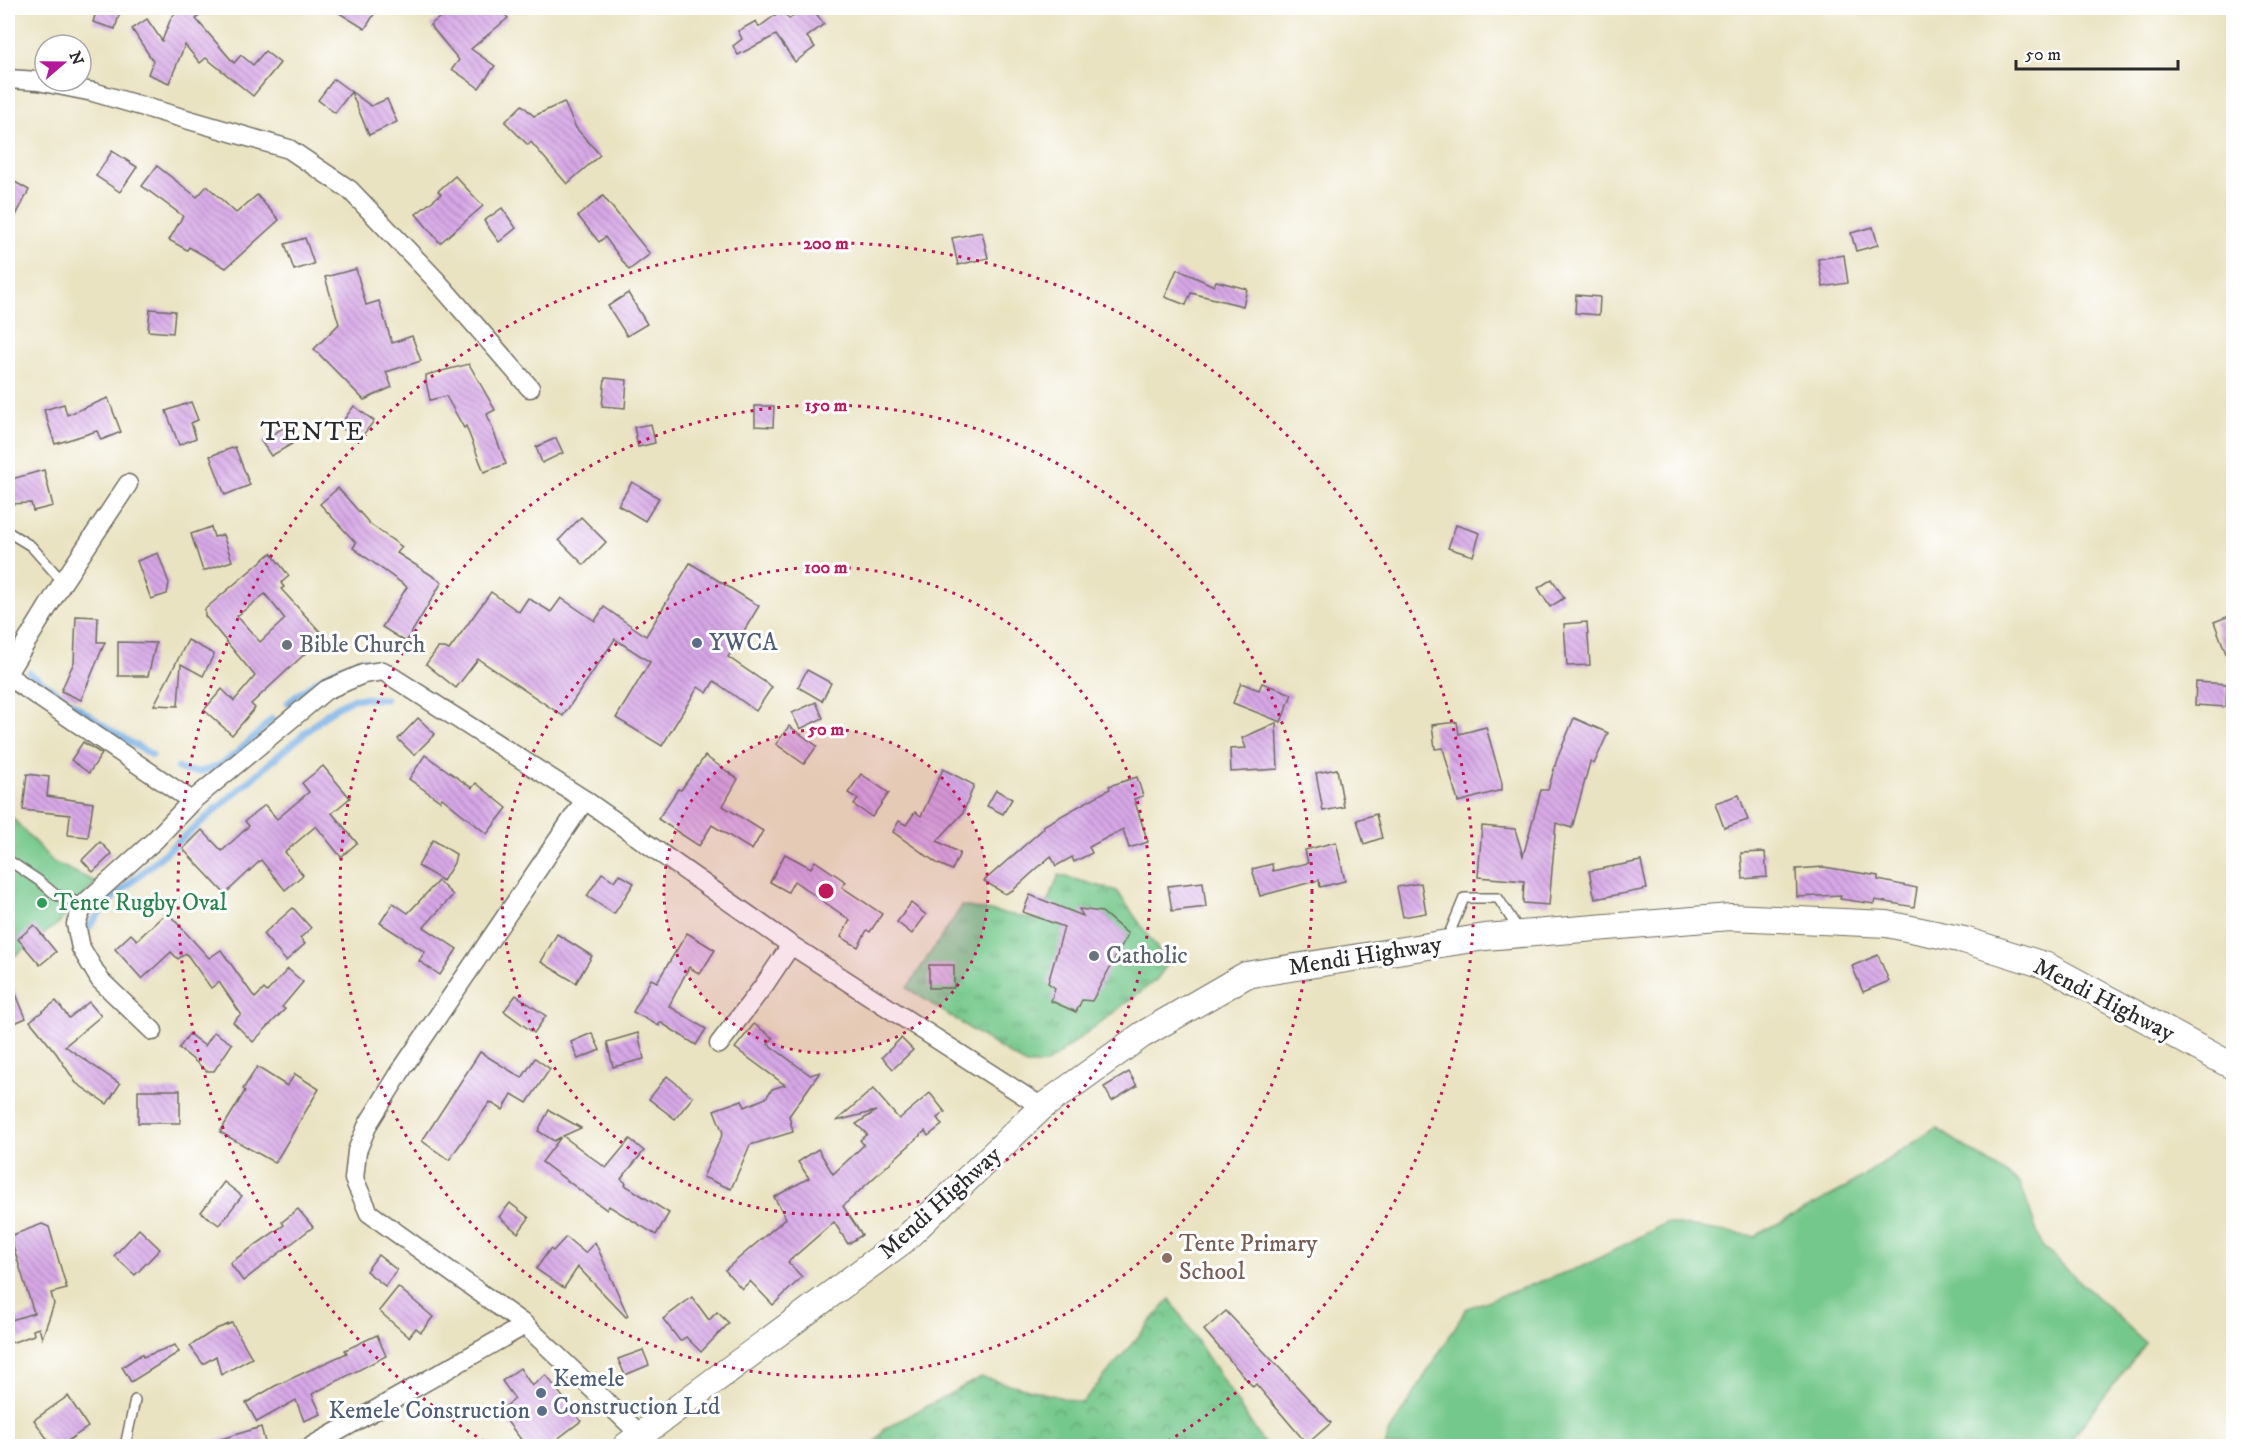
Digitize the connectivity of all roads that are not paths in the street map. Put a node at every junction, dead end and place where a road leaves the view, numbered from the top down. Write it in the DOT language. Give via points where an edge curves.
graph roads {
  1 [pos="8,79"];
  2 [pos="530,388"];
  3 [pos="128,484"];
  4 [pos="8,532"];
  5 [pos="63,582"];
  6 [pos="8,674"];
  7 [pos="585,800"];
  8 [pos="192,801"];
  9 [pos="8,860"];
  10 [pos="84,904"];
  11 [pos="1521,934"];
  12 [pos="1445,944"];
  13 [pos="792,945"];
  14 [pos="153,1031"];
  15 [pos="719,1044"];
  16 [pos="2234,1067"];
  17 [pos="1042,1107"];
  18 [pos="525,1325"];
  19 [pos="135,1400"];
  20 [pos="634,1441"];
  21 [pos="125,1446"];
  22 [pos="312,1446"];
  1 -- 2 [label="street" via="93,92 289,149 350,190 435,279"];
  3 -- 5 [label="street"];
  4 -- 5 [label="lane" via="31,546"];
  5 -- 6 [label="street"];
  6 -- 8 [label="street"];
  7 -- 8 [label="street" via="383,671 363,674 326,690"];
  7 -- 13 [label="street"];
  7 -- 18 [label="street" via="404,1066 368,1124 357,1151 354,1179 369,1213"];
  8 -- 10 [label="street"];
  9 -- 10 [label="lane" via="56,895"];
  10 -- 14 [label="street" via="76,924 81,948 100,980"];
  11 -- 12 [label="main road, Mendi Highway"];
  11 -- 12 [label="lane" via="1498,898 1464,898"];
  11 -- 16 [label="main road, Mendi Highway" via="1730,917 1887,924 1964,940 2047,966"];
  12 -- 17 [label="main road, Mendi Highway" via="1246,975 1142,1035"];
  13 -- 15 [label="street"];
  13 -- 17 [label="street"];
  17 -- 20 [label="main road, Mendi Highway" via="904,1240"];
  18 -- 20 [label="street"];
  18 -- 22 [label="street"];
  19 -- 21 [label="lane"];
}
